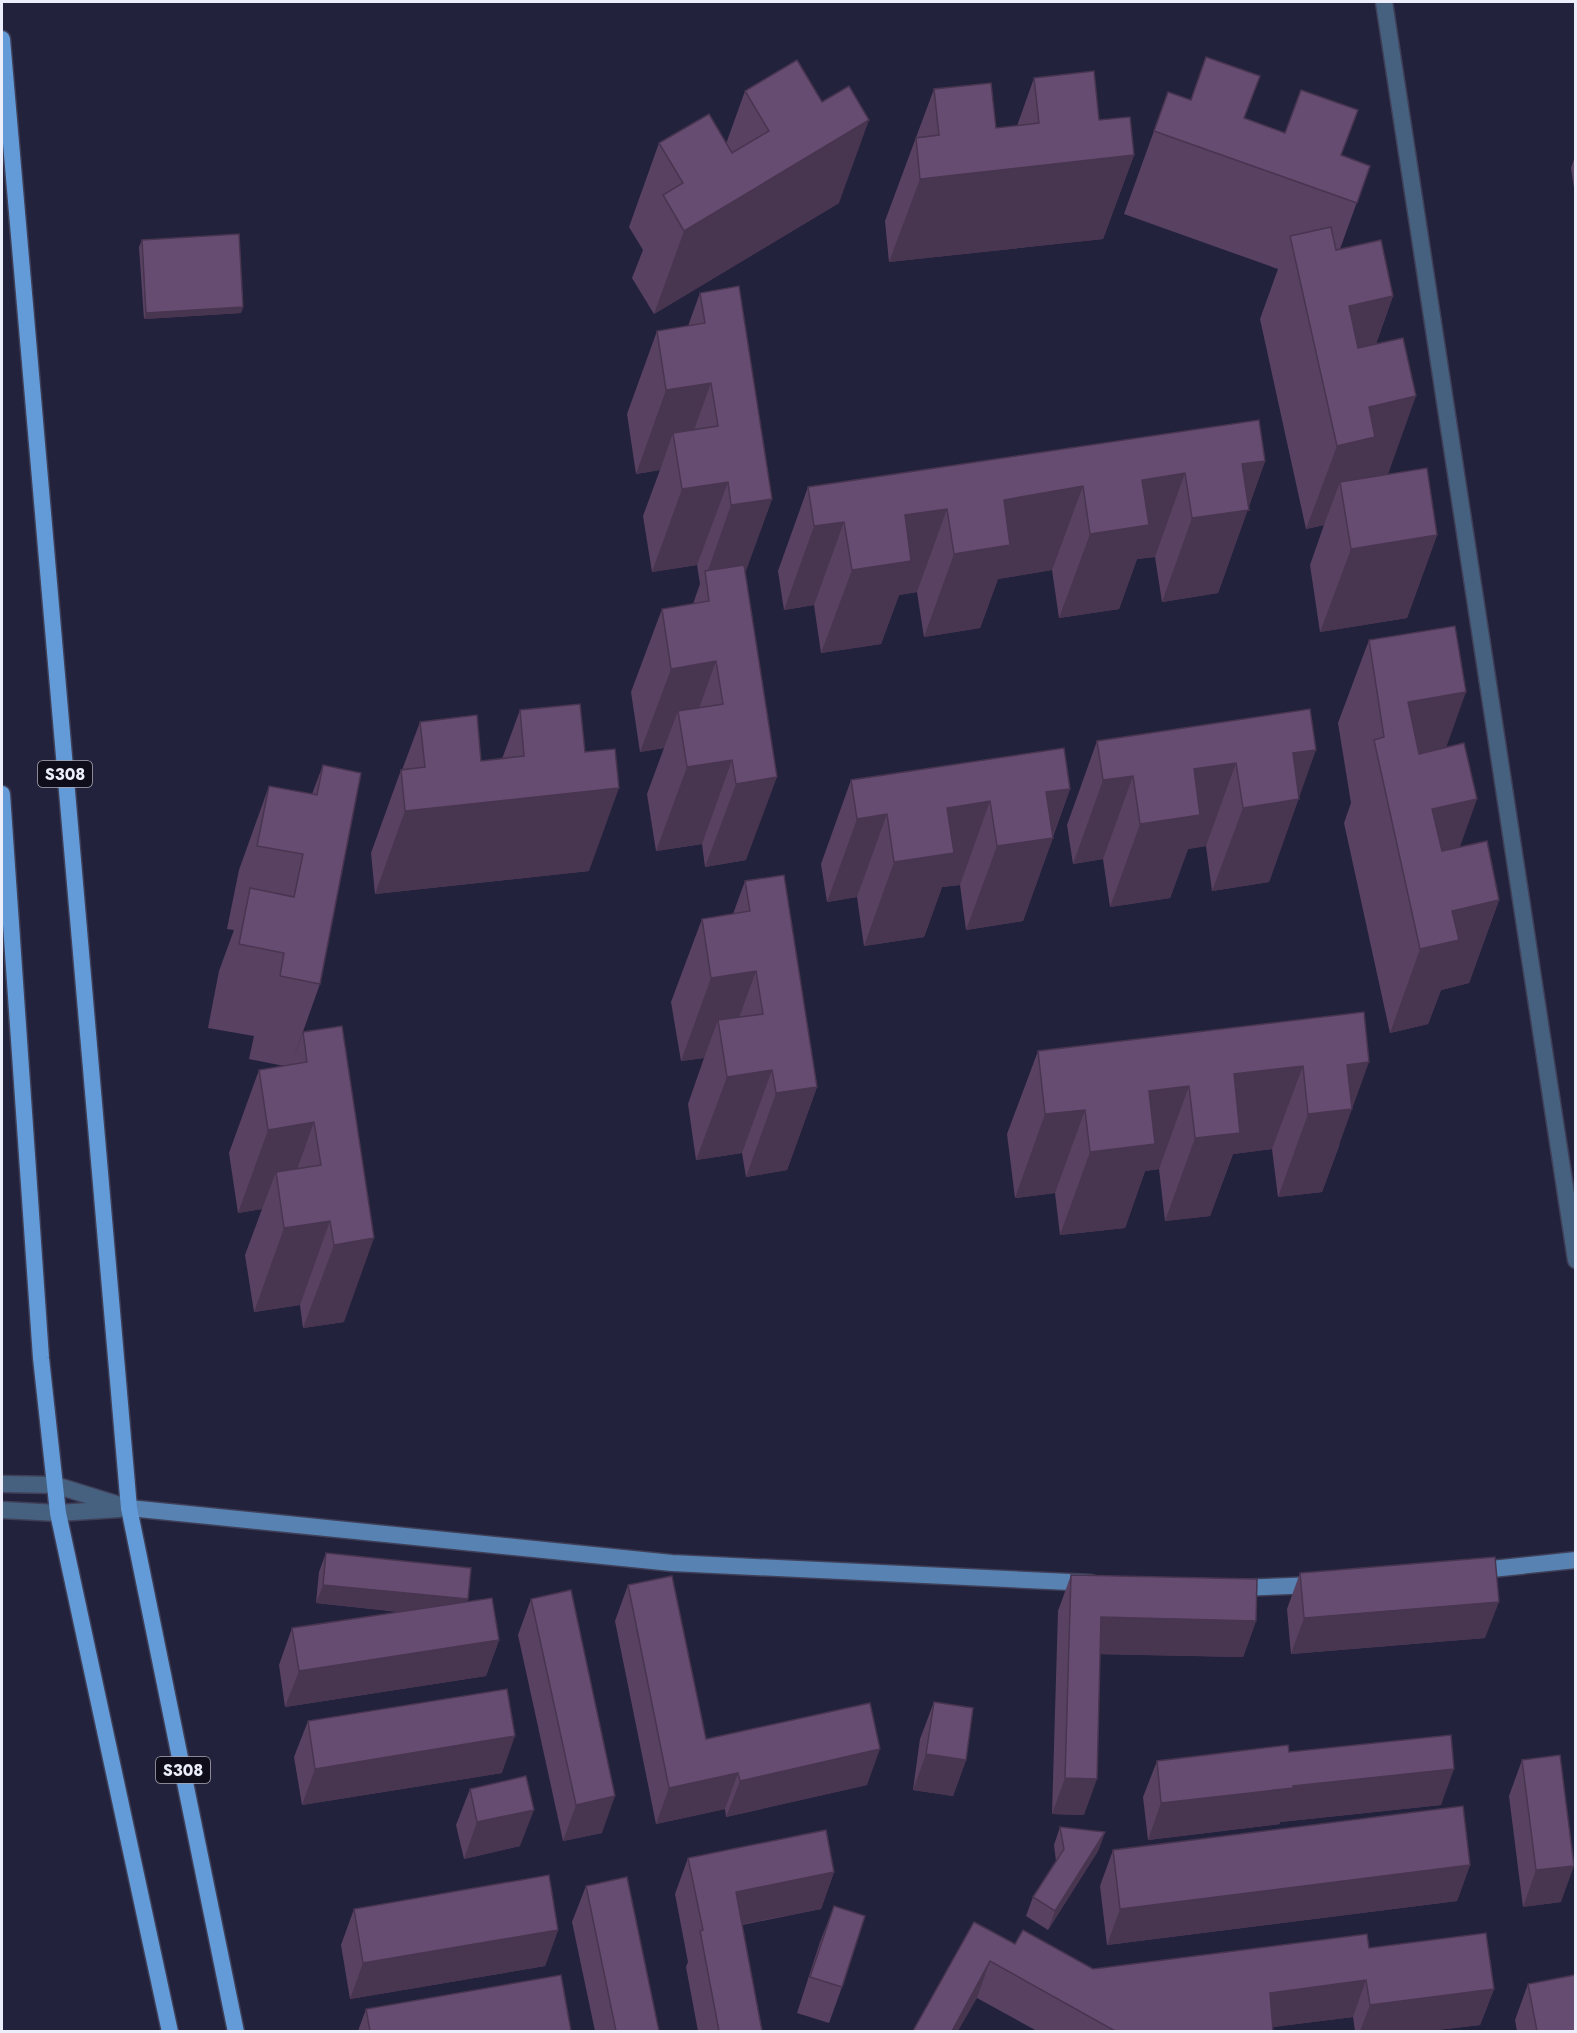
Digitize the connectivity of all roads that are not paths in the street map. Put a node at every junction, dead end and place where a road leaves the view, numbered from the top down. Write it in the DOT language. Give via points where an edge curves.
graph roads {
  1 [pos="1384,2"];
  2 [pos="2,39"];
  3 [pos="2,794"];
  4 [pos="1575,1260"];
  5 [pos="2,1484"];
  6 [pos="55,1485"];
  7 [pos="129,1508"];
  8 [pos="2,1510"];
  9 [pos="58,1513"];
  10 [pos="1575,1560"];
  11 [pos="1460,1573"];
  12 [pos="1109,1584"];
  13 [pos="1332,1584"];
  14 [pos="1215,1589"];
  15 [pos="170,2031"];
  16 [pos="236,2031"];
  1 -- 4 [label="street"];
  2 -- 7 [label="main road, S308"];
  3 -- 6 [label="main road" via="41,1358"];
  5 -- 6 [label="street"];
  6 -- 7 [label="street"];
  6 -- 9 [label="main road"];
  7 -- 9 [label="street"];
  7 -- 12 [label="main road" via="672,1563"];
  7 -- 16 [label="main road, S308"];
  8 -- 9 [label="street"];
  9 -- 15 [label="main road"];
  10 -- 11 [label="main road"];
  13 -- 14 [label="main road"];
}
